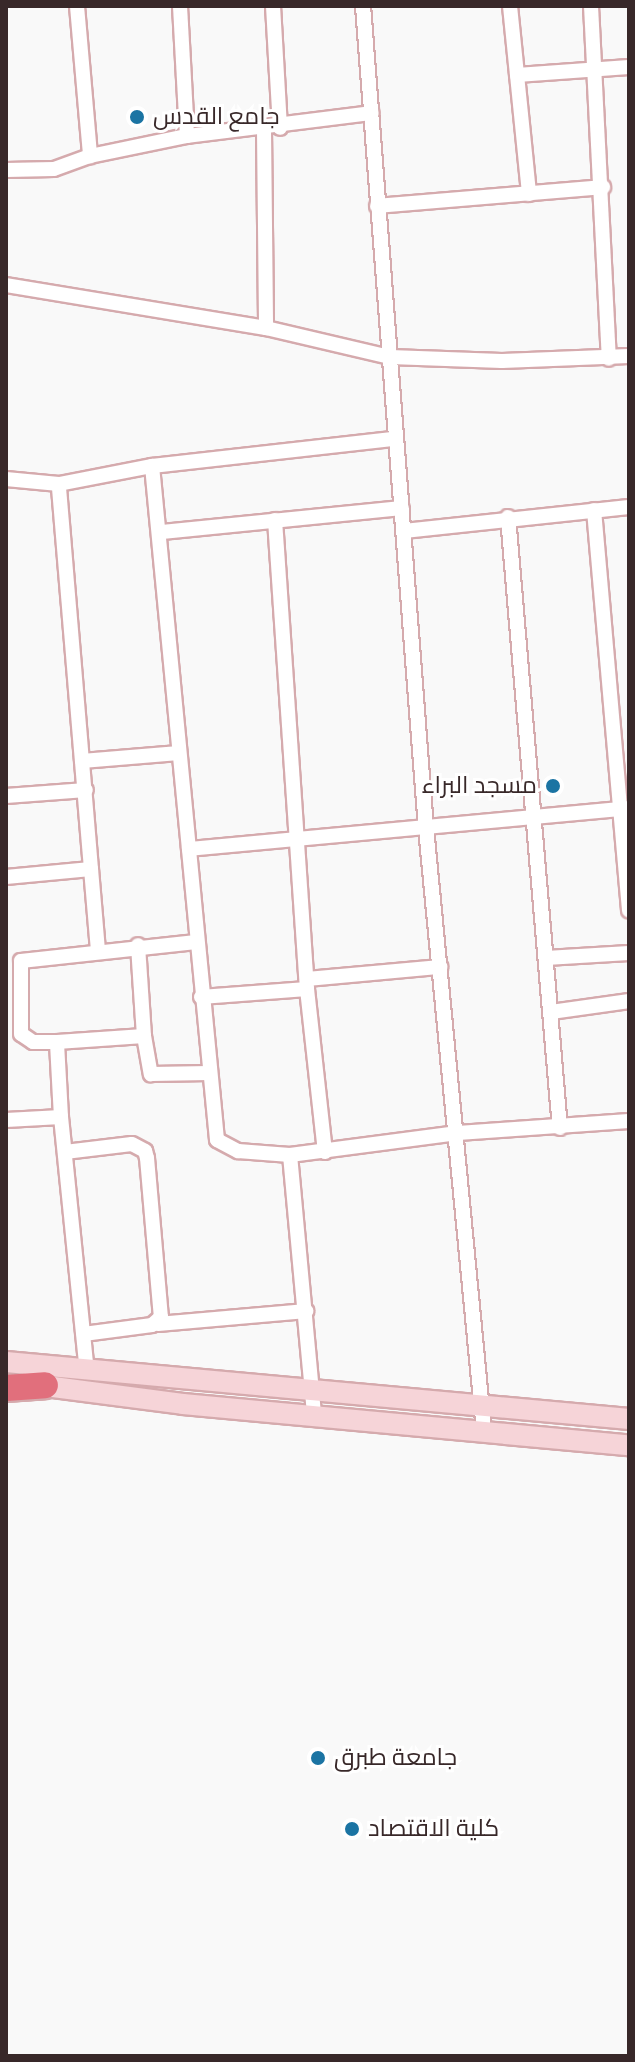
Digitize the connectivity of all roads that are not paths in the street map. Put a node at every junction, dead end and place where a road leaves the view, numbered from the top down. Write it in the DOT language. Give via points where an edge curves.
graph roads {
  1 [pos="77,6"];
  2 [pos="180,6"];
  3 [pos="273,6"];
  4 [pos="363,6"];
  5 [pos="510,6"];
  6 [pos="591,6"];
  7 [pos="629,67"];
  8 [pos="595,71"];
  9 [pos="517,75"];
  10 [pos="372,113"];
  11 [pos="280,128"];
  12 [pos="264,130"];
  13 [pos="187,136"];
  14 [pos="90,156"];
  15 [pos="6,170"];
  16 [pos="603,187"];
  17 [pos="529,194"];
  18 [pos="377,206"];
  19 [pos="6,285"];
  20 [pos="266,328"];
  21 [pos="629,356"];
  22 [pos="390,357"];
  23 [pos="609,359"];
  24 [pos="394,439"];
  25 [pos="152,466"];
  26 [pos="6,479"];
  27 [pos="59,484"];
  28 [pos="629,507"];
  29 [pos="402,508"];
  30 [pos="594,510"];
  31 [pos="508,517"];
  32 [pos="275,520"];
  33 [pos="404,531"];
  34 [pos="162,532"];
  35 [pos="179,753"];
  36 [pos="82,761"];
  37 [pos="86,790"];
  38 [pos="6,796"];
  39 [pos="625,808"];
  40 [pos="532,817"];
  41 [pos="426,828"];
  42 [pos="296,840"];
  43 [pos="189,849"];
  44 [pos="91,869"];
  45 [pos="6,877"];
  46 [pos="629,910"];
  47 [pos="196,942"];
  48 [pos="138,945"];
  49 [pos="98,950"];
  50 [pos="629,953"];
  51 [pos="546,958"];
  52 [pos="440,967"];
  53 [pos="307,984"];
  54 [pos="201,997"];
  55 [pos="629,1001"];
  56 [pos="551,1012"];
  57 [pos="144,1036"];
  58 [pos="57,1042"];
  59 [pos="209,1073"];
  60 [pos="61,1117"];
  61 [pos="6,1120"];
  62 [pos="629,1121"];
  63 [pos="560,1128"];
  64 [pos="458,1133"];
  65 [pos="65,1152"];
  66 [pos="325,1152"];
  67 [pos="290,1155"];
  68 [pos="306,1311"];
  69 [pos="158,1324"];
  70 [pos="84,1334"];
  71 [pos="6,1348"];
  72 [pos="6,1362"];
  73 [pos="87,1372"];
  74 [pos="55,1378"];
  75 [pos="186,1380"];
  76 [pos="6,1385"];
  77 [pos="315,1394"];
  78 [pos="183,1404"];
  79 [pos="483,1407"];
  80 [pos="314,1416"];
  81 [pos="629,1419"];
  82 [pos="484,1432"];
  83 [pos="629,1445"];
  1 -- 14 [label="street"];
  2 -- 13 [label="street"];
  3 -- 11 [label="street"];
  4 -- 10 [label="street"];
  5 -- 9 [label="street"];
  6 -- 8 [label="street"];
  7 -- 8 [label="street"];
  8 -- 9 [label="street"];
  8 -- 16 [label="street"];
  9 -- 17 [label="street"];
  10 -- 11 [label="street"];
  10 -- 18 [label="street"];
  11 -- 12 [label="street"];
  12 -- 13 [label="street"];
  12 -- 20 [label="street"];
  13 -- 14 [label="street"];
  14 -- 15 [label="street" via="54,169"];
  16 -- 17 [label="street"];
  16 -- 23 [label="street"];
  17 -- 18 [label="street"];
  18 -- 22 [label="street"];
  19 -- 20 [label="street"];
  20 -- 22 [label="street"];
  21 -- 23 [label="street"];
  22 -- 23 [label="street"];
  22 -- 24 [label="street"];
  24 -- 25 [label="street"];
  24 -- 29 [label="street"];
  25 -- 27 [label="street"];
  25 -- 34 [label="street"];
  26 -- 27 [label="street"];
  27 -- 36 [label="street"];
  28 -- 30 [label="street"];
  29 -- 32 [label="street"];
  29 -- 33 [label="street"];
  30 -- 31 [label="street"];
  30 -- 39 [label="street"];
  31 -- 33 [label="street"];
  31 -- 40 [label="street"];
  32 -- 34 [label="street"];
  32 -- 42 [label="street"];
  33 -- 41 [label="street"];
  34 -- 35 [label="street"];
  35 -- 36 [label="street"];
  35 -- 43 [label="street"];
  36 -- 37 [label="street"];
  37 -- 38 [label="street"];
  37 -- 44 [label="street"];
  39 -- 40 [label="street"];
  39 -- 46 [label="street"];
  40 -- 41 [label="street"];
  40 -- 51 [label="street"];
  41 -- 42 [label="street"];
  41 -- 52 [label="street"];
  42 -- 43 [label="street"];
  42 -- 53 [label="street"];
  43 -- 47 [label="street"];
  44 -- 45 [label="street"];
  44 -- 49 [label="street"];
  47 -- 48 [label="street"];
  47 -- 54 [label="street"];
  48 -- 49 [label="street"];
  48 -- 57 [label="street"];
  49 -- 58 [label="street" via="27,957 17,967 21,1034 33,1042"];
  50 -- 51 [label="street"];
  51 -- 56 [label="street"];
  52 -- 53 [label="street"];
  52 -- 64 [label="street"];
  53 -- 54 [label="street"];
  53 -- 66 [label="street"];
  54 -- 59 [label="street"];
  55 -- 56 [label="street"];
  56 -- 63 [label="street"];
  57 -- 58 [label="street"];
  57 -- 59 [label="street" via="151,1074"];
  58 -- 60 [label="street"];
  59 -- 67 [label="street" via="213,1133 224,1147"];
  60 -- 61 [label="street"];
  60 -- 65 [label="street"];
  62 -- 63 [label="street"];
  63 -- 64 [label="street"];
  64 -- 66 [label="street"];
  64 -- 79 [label="street"];
  65 -- 69 [label="street" via="132,1144 145,1151"];
  65 -- 70 [label="street"];
  66 -- 67 [label="street"];
  67 -- 68 [label="street"];
  68 -- 69 [label="street"];
  68 -- 77 [label="street"];
  69 -- 70 [label="street"];
  70 -- 73 [label="street"];
  71 -- 74 [label="street"];
  72 -- 74 [label="street"];
  73 -- 74 [label="street"];
  73 -- 75 [label="street"];
  74 -- 76 [label="highway"];
  74 -- 78 [label="street"];
  75 -- 77 [label="street"];
  75 -- 78 [label="street"];
  77 -- 79 [label="street"];
  77 -- 80 [label="street"];
  78 -- 80 [label="street"];
  79 -- 81 [label="street"];
  79 -- 82 [label="street"];
  80 -- 82 [label="street"];
  82 -- 83 [label="street"];
}
